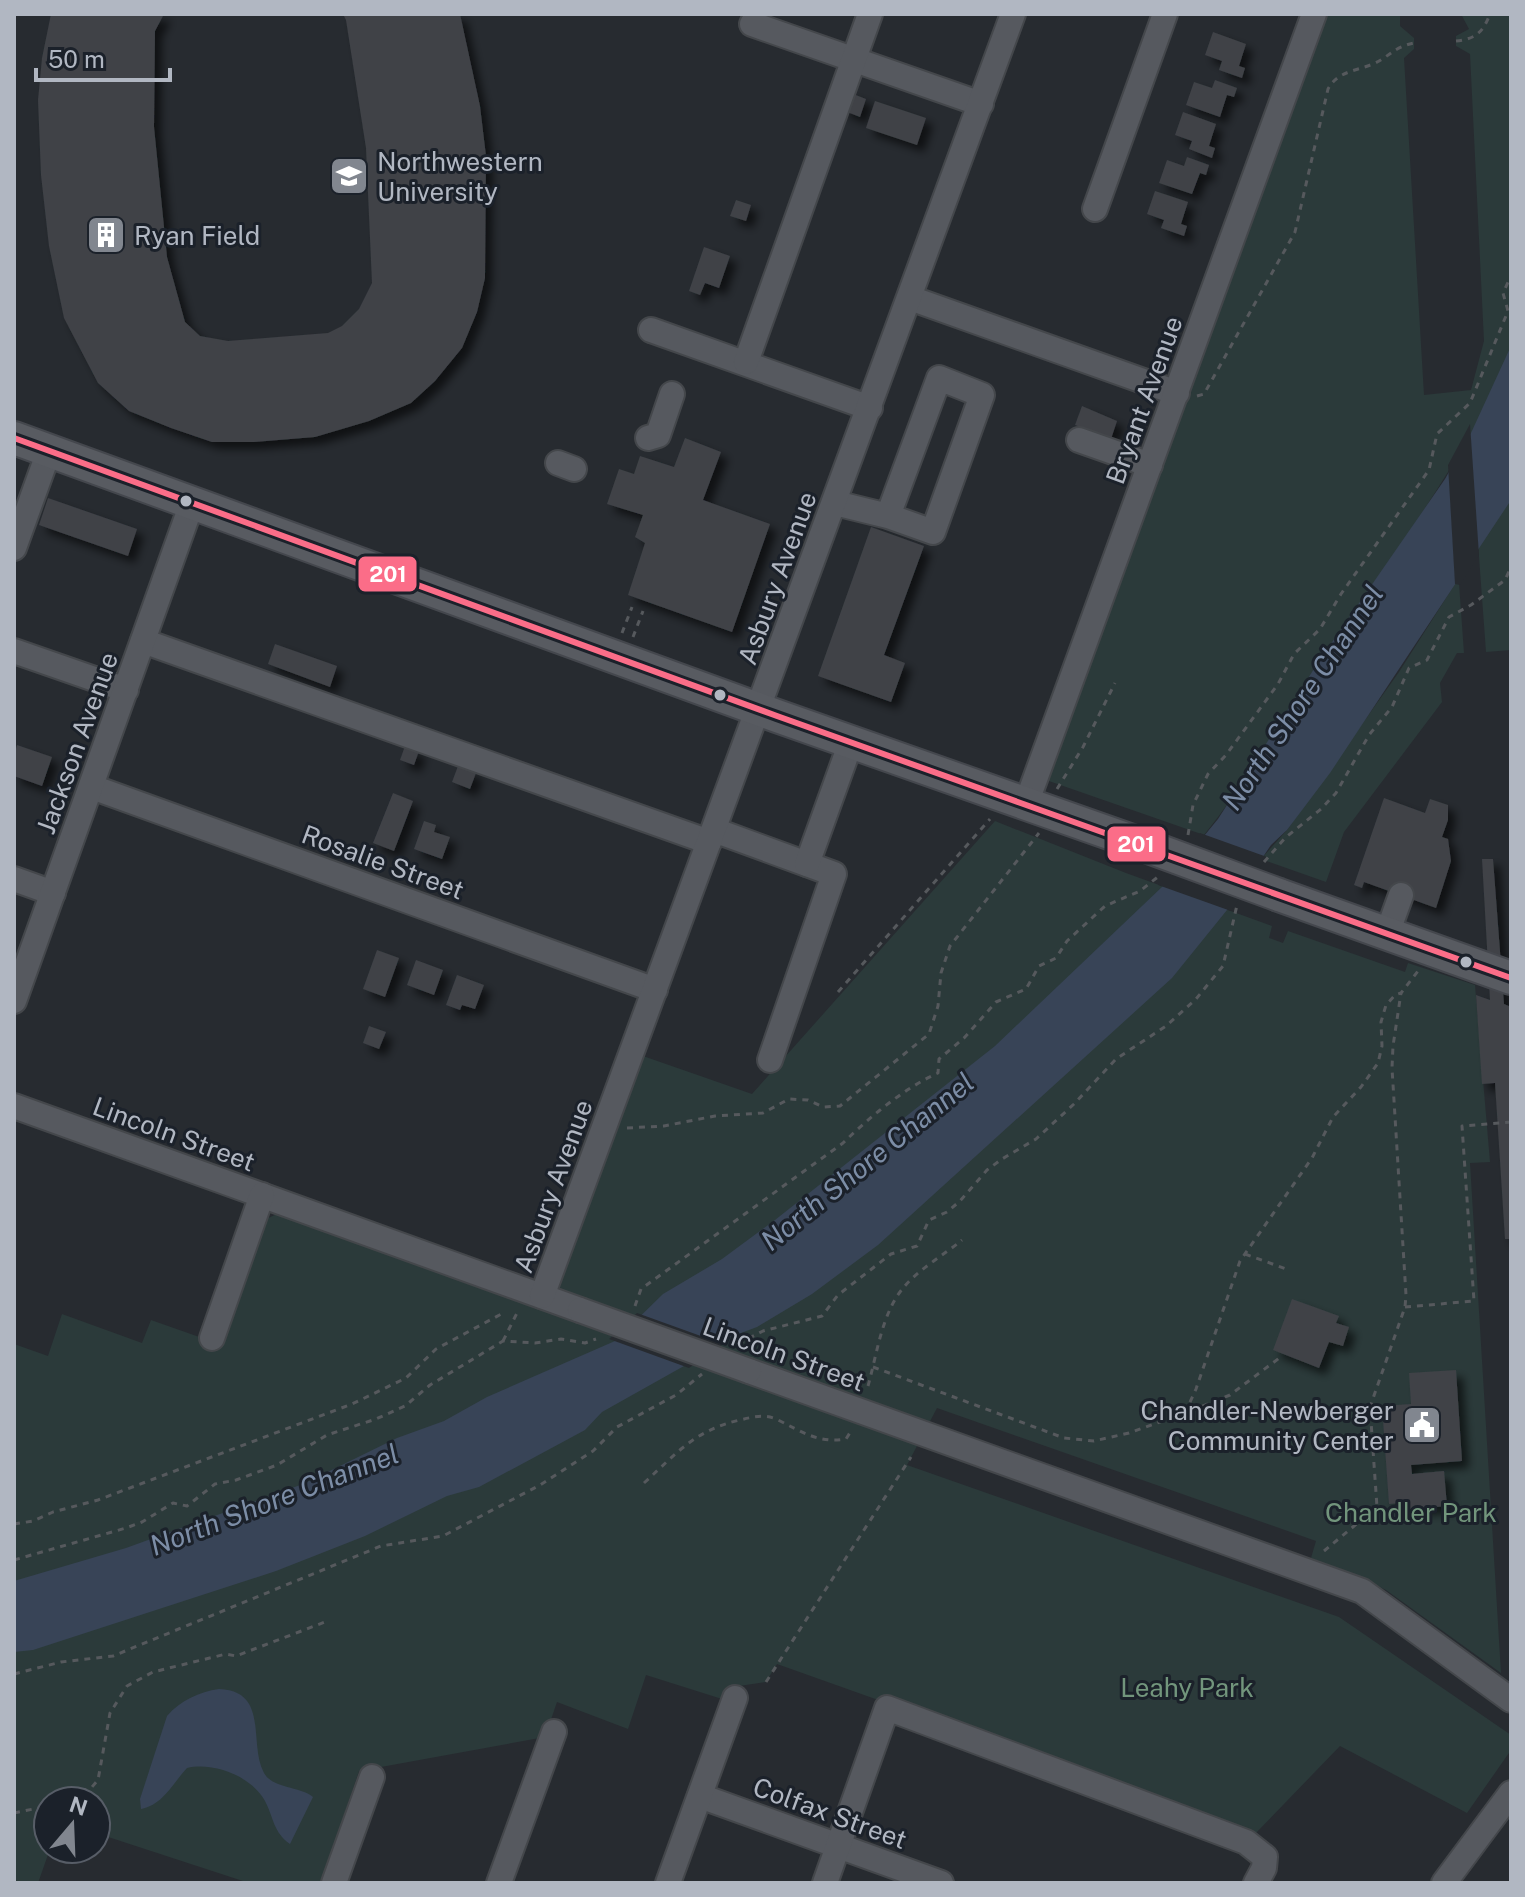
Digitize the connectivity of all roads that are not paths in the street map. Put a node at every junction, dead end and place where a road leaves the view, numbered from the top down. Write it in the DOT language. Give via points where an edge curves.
graph roads {
  1 [pos="870,14"];
  2 [pos="1013,14"];
  3 [pos="1165,14"];
  4 [pos="1314,14"];
  5 [pos="752,24"];
  6 [pos="854,59"];
  7 [pos="981,104"];
  8 [pos="1095,209"];
  9 [pos="910,298"];
  10 [pos="651,330"];
  11 [pos="746,362"];
  12 [pos="1177,393"];
  13 [pos="672,394"];
  14 [pos="870,408"];
  15 [pos="682,426"];
  16 [pos="14,438"];
  17 [pos="1079,440"];
  18 [pos="49,451"];
  19 [pos="1150,465"];
  20 [pos="192,503"];
  21 [pos="835,503"];
  22 [pos="888,516"];
  23 [pos="14,548"];
  24 [pos="143,641"];
  25 [pos="14,651"];
  26 [pos="126,690"];
  27 [pos="759,709"];
  28 [pos="851,742"];
  29 [pos="92,787"];
  30 [pos="1032,818"];
  31 [pos="711,836"];
  32 [pos="807,864"];
  33 [pos="14,879"];
  34 [pos="53,893"];
  35 [pos="1401,895"];
  36 [pos="1387,934"];
  37 [pos="1511,978"];
  38 [pos="655,990"];
  39 [pos="14,1001"];
  40 [pos="770,1060"];
  41 [pos="14,1106"];
  42 [pos="262,1195"];
  43 [pos="542,1296"];
  44 [pos="212,1338"];
  45 [pos="735,1698"];
  46 [pos="1511,1700"];
  47 [pos="554,1732"];
  48 [pos="372,1777"];
  49 [pos="1511,1793"];
  50 [pos="700,1796"];
  51 [pos="838,1846"];
  52 [pos="334,1883"];
  53 [pos="499,1883"];
  54 [pos="668,1883"];
  55 [pos="825,1883"];
  56 [pos="941,1883"];
  57 [pos="1256,1883"];
  58 [pos="1444,1883"];
  1 -- 6 [label="street"];
  2 -- 7 [label="street, Asbury Avenue"];
  3 -- 8 [label="street"];
  4 -- 12 [label="street, Bryant Avenue"];
  5 -- 6 [label="street"];
  6 -- 7 [label="street"];
  6 -- 11 [label="street"];
  7 -- 9 [label="street, Asbury Avenue"];
  9 -- 12 [label="street"];
  9 -- 14 [label="street, Asbury Avenue"];
  10 -- 11 [label="street"];
  11 -- 14 [label="street"];
  12 -- 19 [label="street, Bryant Avenue"];
  13 -- 15 [label="street" via="653,436"];
  14 -- 21 [label="street, Asbury Avenue"];
  16 -- 18 [label="main road"];
  17 -- 19 [label="street"];
  18 -- 20 [label="main road"];
  18 -- 23 [label="street"];
  19 -- 30 [label="street, Bryant Avenue"];
  20 -- 24 [label="street, Jackson Avenue"];
  20 -- 27 [label="main road"];
  21 -- 22 [label="street"];
  21 -- 27 [label="street, Asbury Avenue"];
  22 -- 22 [label="street" via="933,532 982,395 939,378"];
  24 -- 26 [label="street, Jackson Avenue"];
  24 -- 31 [label="street"];
  25 -- 26 [label="street"];
  26 -- 29 [label="street, Jackson Avenue"];
  27 -- 28 [label="main road"];
  27 -- 31 [label="street, Asbury Avenue"];
  28 -- 30 [label="main road"];
  28 -- 32 [label="street"];
  29 -- 34 [label="street, Jackson Avenue"];
  29 -- 38 [label="street, Rosalie Street"];
  30 -- 36 [label="main road, bridge"];
  31 -- 32 [label="street"];
  31 -- 38 [label="street, Asbury Avenue"];
  32 -- 40 [label="street" via="834,874"];
  33 -- 34 [label="street"];
  34 -- 39 [label="street, Jackson Avenue"];
  35 -- 36 [label="street"];
  36 -- 37 [label="main road"];
  38 -- 43 [label="street, Asbury Avenue"];
  41 -- 42 [label="street, Lincoln Street"];
  42 -- 43 [label="street, Lincoln Street"];
  42 -- 44 [label="street"];
  43 -- 46 [label="street, Lincoln Street, bridge" via="1362,1591"];
  45 -- 50 [label="street"];
  47 -- 53 [label="street"];
  48 -- 52 [label="street"];
  49 -- 58 [label="street"];
  50 -- 51 [label="street, Colfax Street"];
  50 -- 54 [label="street"];
  51 -- 55 [label="street"];
  51 -- 56 [label="street, Colfax Street"];
  51 -- 57 [label="street" via="887,1708 1246,1842 1265,1857"];
}
